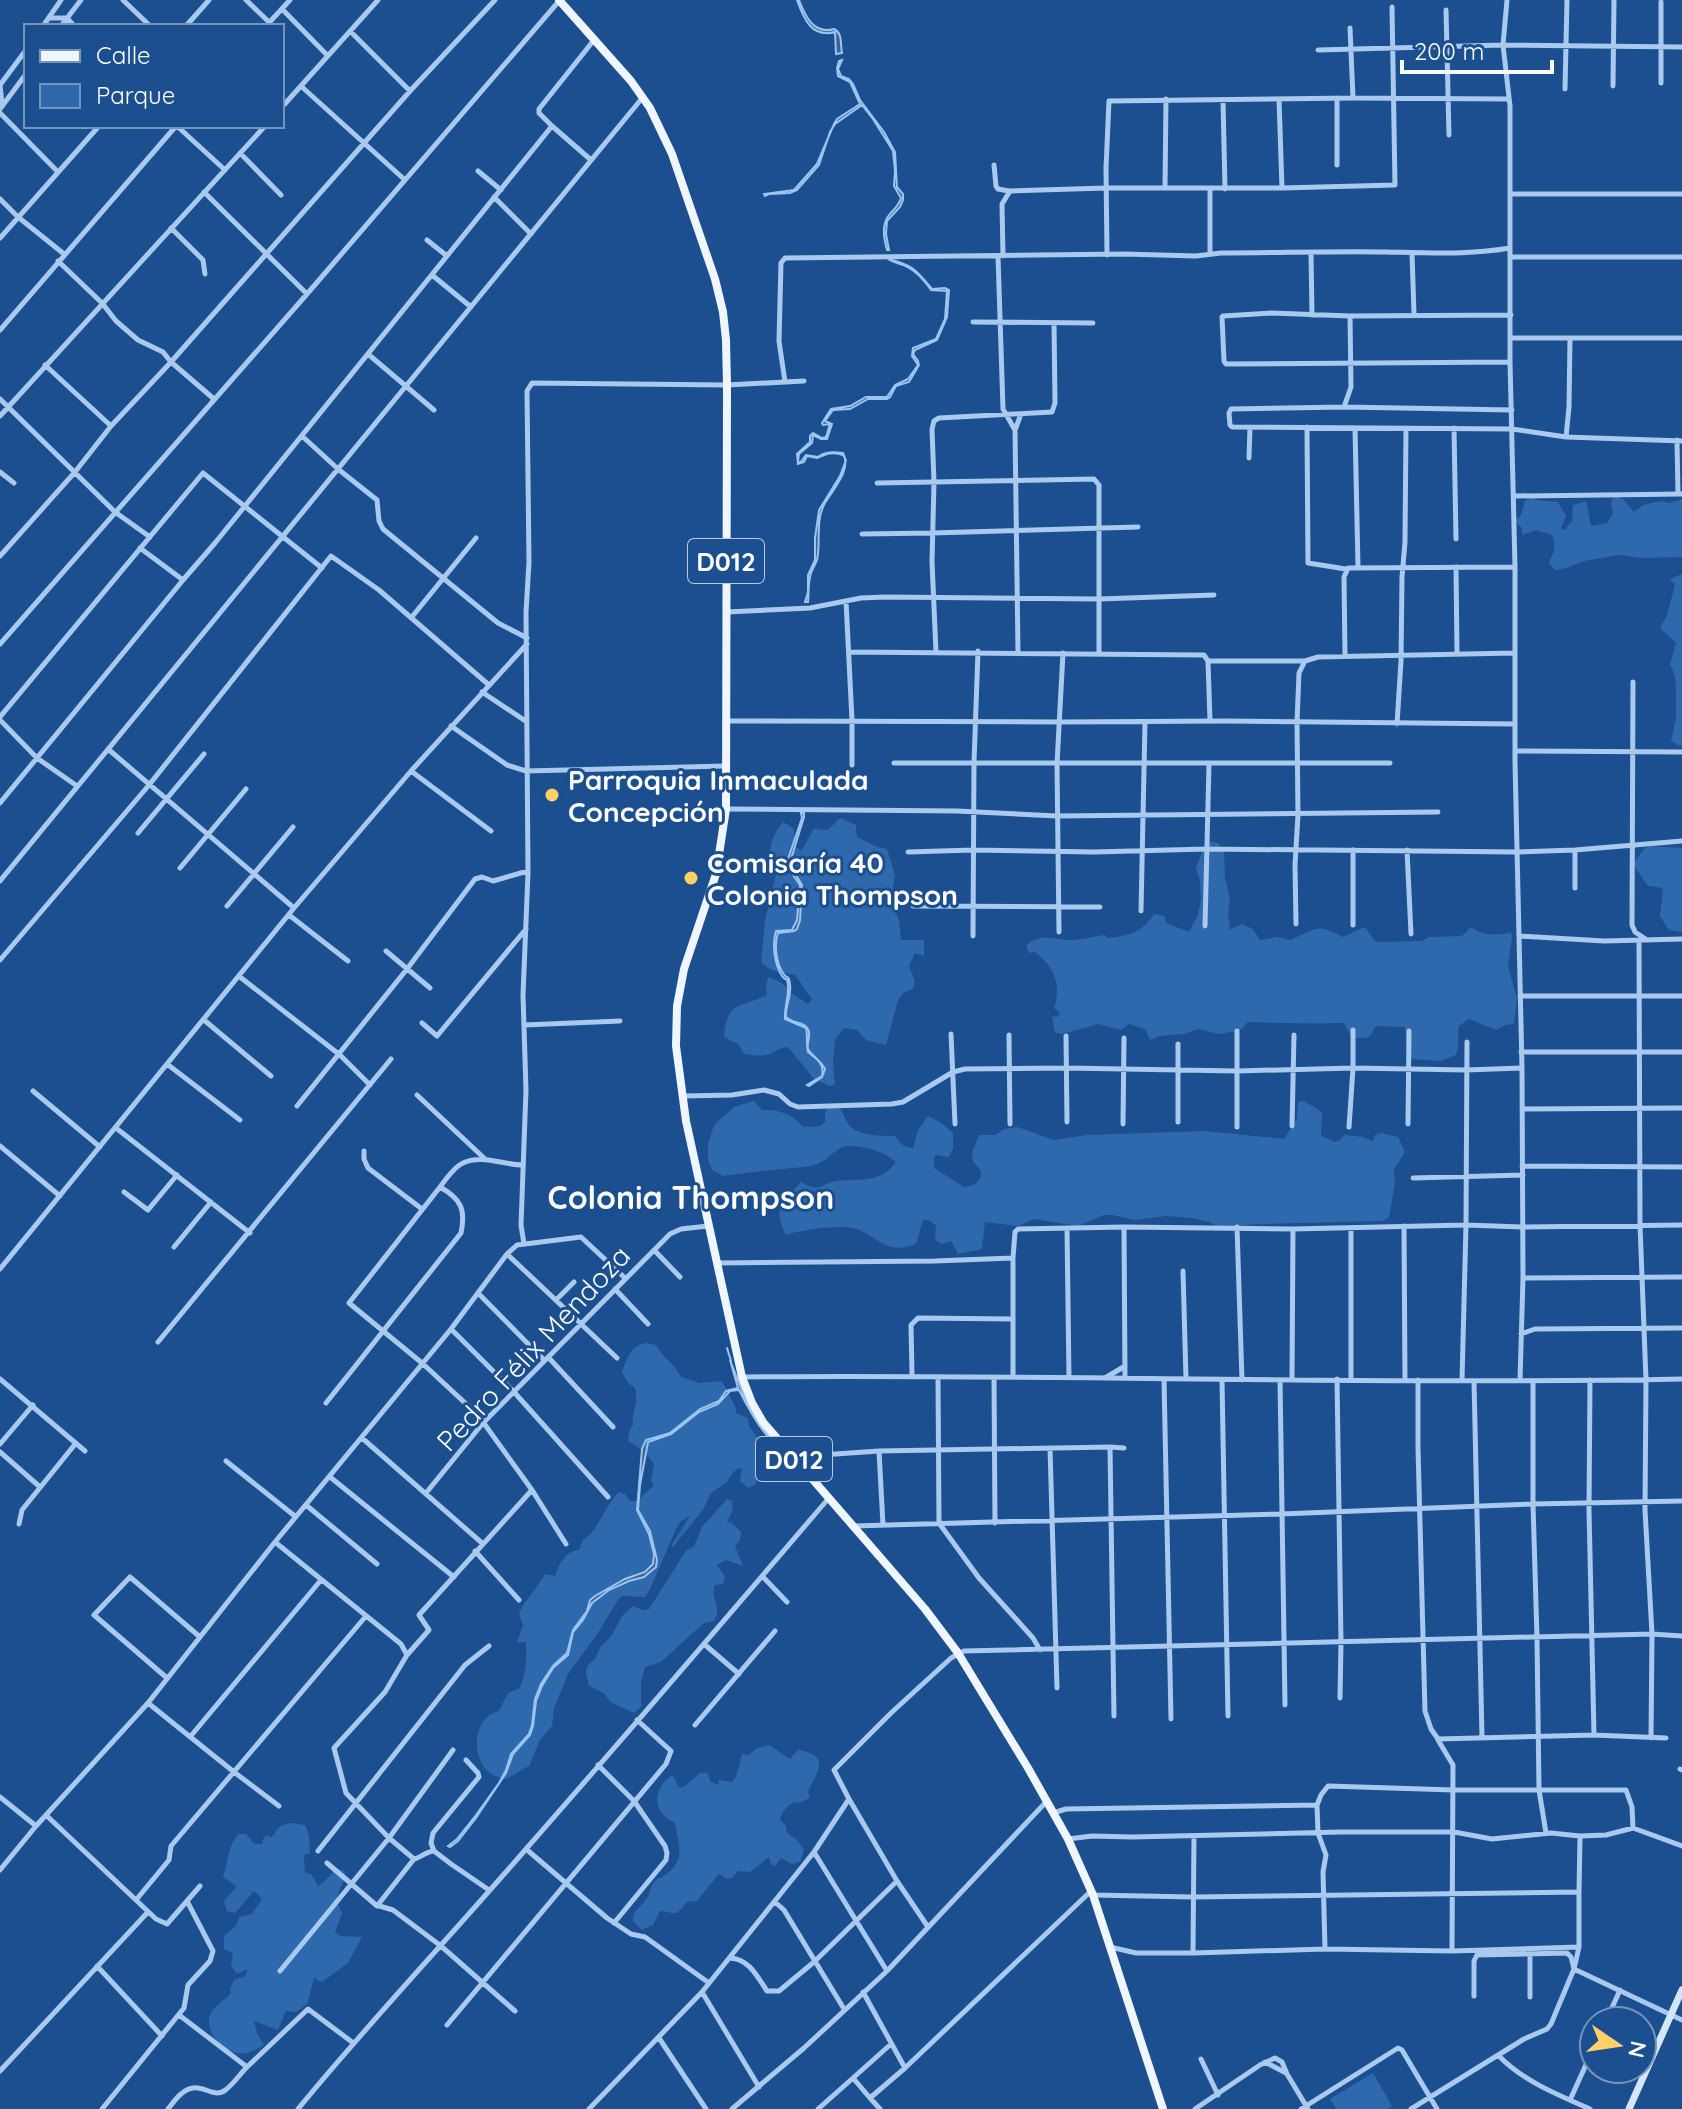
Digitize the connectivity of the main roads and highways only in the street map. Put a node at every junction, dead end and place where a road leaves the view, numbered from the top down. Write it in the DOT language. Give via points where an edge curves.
graph roads {
  1 [pos="559,0"];
  2 [pos="1682,1990"];
  3 [pos="1163,2109"];
  4 [pos="1629,2109"];
  1 -- 3 [label="main road, D012" via="650,108 672,154 723,312 726,809 716,874 684,969 676,1046 742,1377 763,1422 958,1653 1047,1801 1092,1893"];
  2 -- 4 [label="main road"];
}
